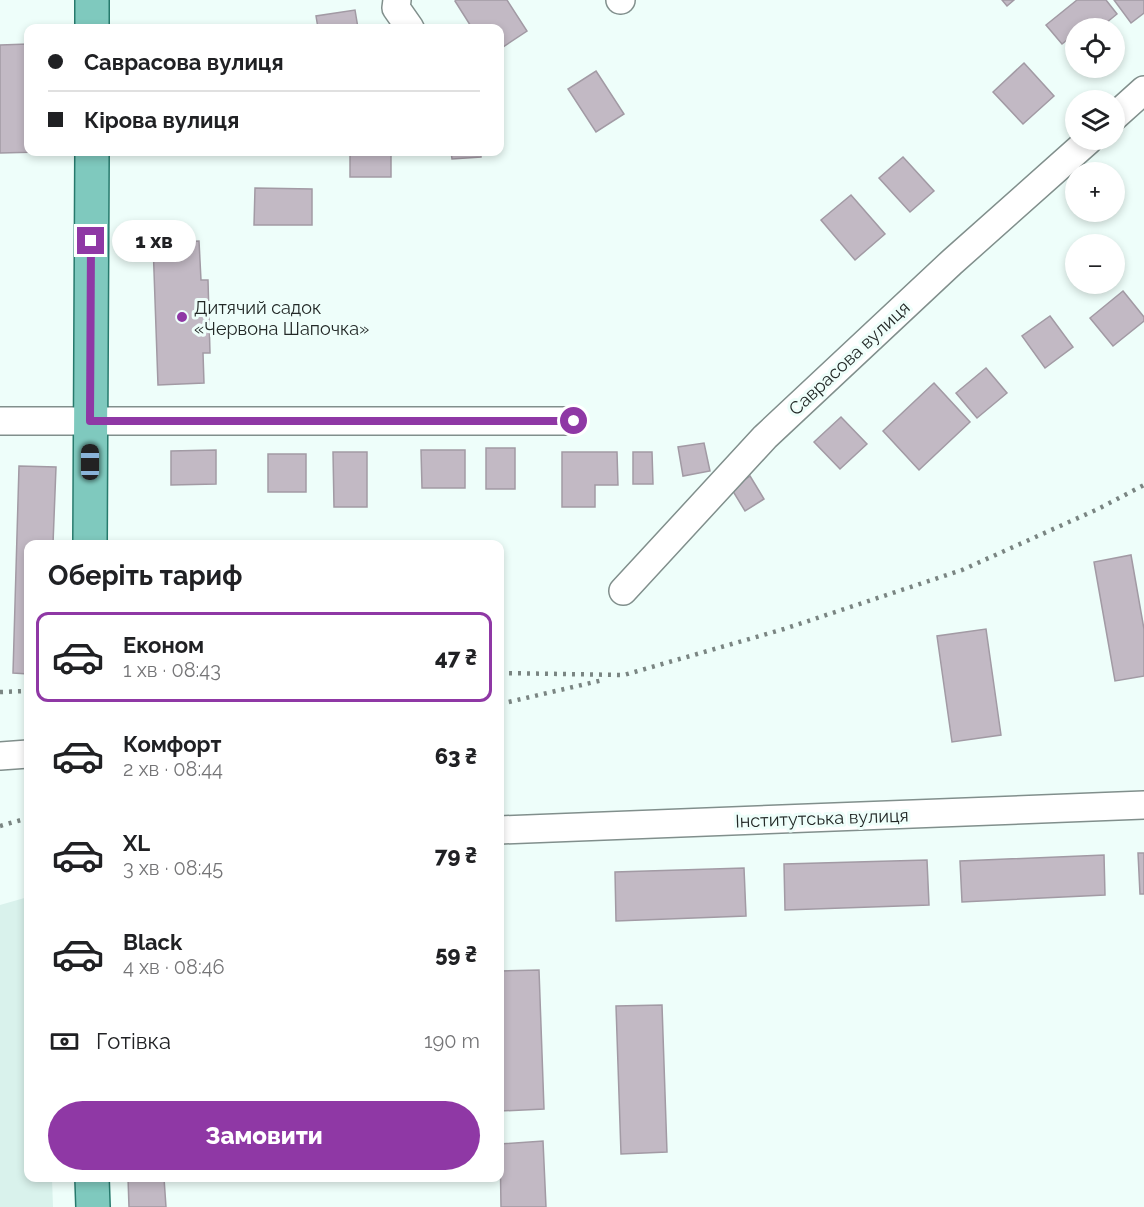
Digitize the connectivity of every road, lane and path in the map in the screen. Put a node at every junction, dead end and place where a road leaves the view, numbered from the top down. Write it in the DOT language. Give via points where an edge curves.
graph roads {
  1 [pos="92,0"];
  2 [pos="92,24"];
  3 [pos="1144,90"];
  4 [pos="1125,107"];
  5 [pos="1078,150"];
  6 [pos="92,156"];
  7 [pos="0,421"];
  8 [pos="90,421"];
  9 [pos="574,421"];
  10 [pos="90,540"];
  11 [pos="623,591"];
  12 [pos="24,754"];
  13 [pos="0,756"];
  14 [pos="1144,805"];
  15 [pos="504,830"];
  16 [pos="92,1182"];
  17 [pos="93,1207"];
  1 -- 2 [label="main road"];
  3 -- 4 [label="street"];
  5 -- 11 [label="street, Саврасова вулиця" via="765,437"];
  6 -- 8 [label="main road"];
  7 -- 8 [label="street"];
  8 -- 9 [label="street"];
  8 -- 10 [label="main road"];
  12 -- 13 [label="street"];
  14 -- 15 [label="street, Інститутська вулиця"];
  16 -- 17 [label="main road"];
}
